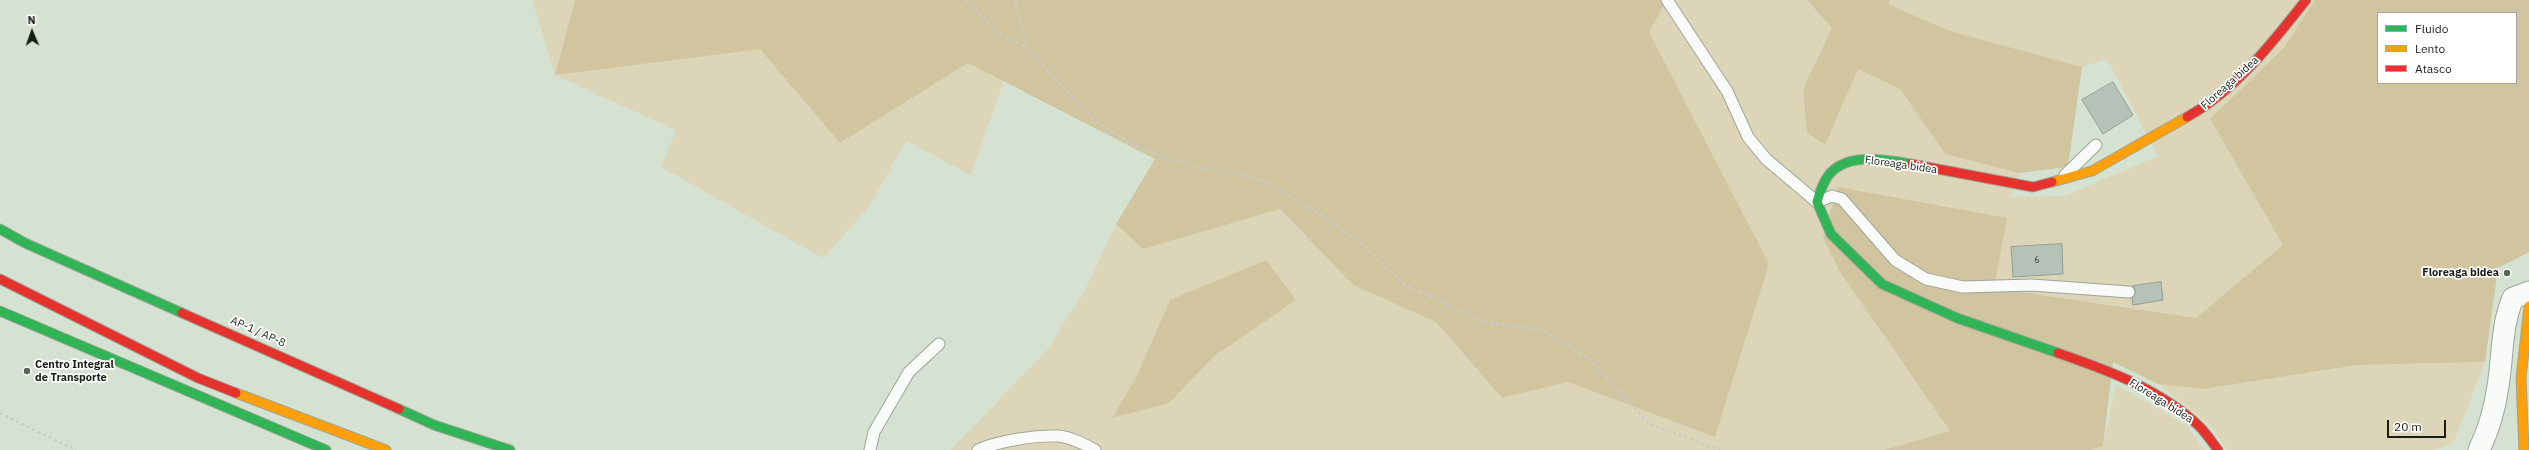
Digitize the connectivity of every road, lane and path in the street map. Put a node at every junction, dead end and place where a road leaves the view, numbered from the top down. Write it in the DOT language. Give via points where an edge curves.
graph roads {
  1 [pos="966,0"];
  2 [pos="1015,0"];
  3 [pos="1666,0"];
  4 [pos="2306,0"];
  5 [pos="1027,48"];
  6 [pos="2096,146"];
  7 [pos="2062,181"];
  8 [pos="1818,202"];
  9 [pos="0,229"];
  10 [pos="0,279"];
  11 [pos="2128,292"];
  12 [pos="2529,292"];
  13 [pos="2529,306"];
  14 [pos="0,311"];
  15 [pos="939,344"];
  16 [pos="0,413"];
  17 [pos="76,450"];
  18 [pos="326,450"];
  19 [pos="386,450"];
  20 [pos="510,450"];
  21 [pos="870,450"];
  22 [pos="978,450"];
  23 [pos="1096,450"];
  24 [pos="1720,450"];
  25 [pos="2218,450"];
  26 [pos="2479,450"];
  27 [pos="2524,450"];
  1 -- 5 [label="path" via="997,32"];
  2 -- 5 [label="path"];
  3 -- 8 [label="lane" via="1727,91 1748,137 1766,159"];
  4 -- 7 [label="main road, Floreaga bidea" via="2268,49 2206,107 2092,171"];
  5 -- 24 [label="path" via="1092,119 1129,142 1198,168 1240,174 1268,183 1325,217 1361,243 1403,284 1484,322 1542,330 1589,358 1648,424"];
  6 -- 7 [label="lane" via="2068,171"];
  7 -- 8 [label="main road, Floreaga bidea" via="2033,187 1863,158 1839,166 1825,180"];
  8 -- 11 [label="lane" via="1832,196 1842,198 1895,260 1926,279 1963,287 2032,285"];
  8 -- 25 [label="main road, Floreaga bidea" via="1831,234 1882,284 1957,318 2118,374 2163,400 2199,426"];
  9 -- 20 [label="main road, AP-1 / AP-8" via="25,243 434,425"];
  10 -- 19 [label="main road" via="198,378"];
  12 -- 26 [label="street" via="2513,298 2506,315 2498,387 2490,426"];
  13 -- 27 [label="main road" via="2520,357 2520,422"];
  14 -- 18 [label="main road"];
  15 -- 21 [label="lane" via="909,372 874,432"];
  16 -- 17 [label="path"];
  22 -- 23 [label="lane" via="1027,438 1059,436 1082,442"];
}
